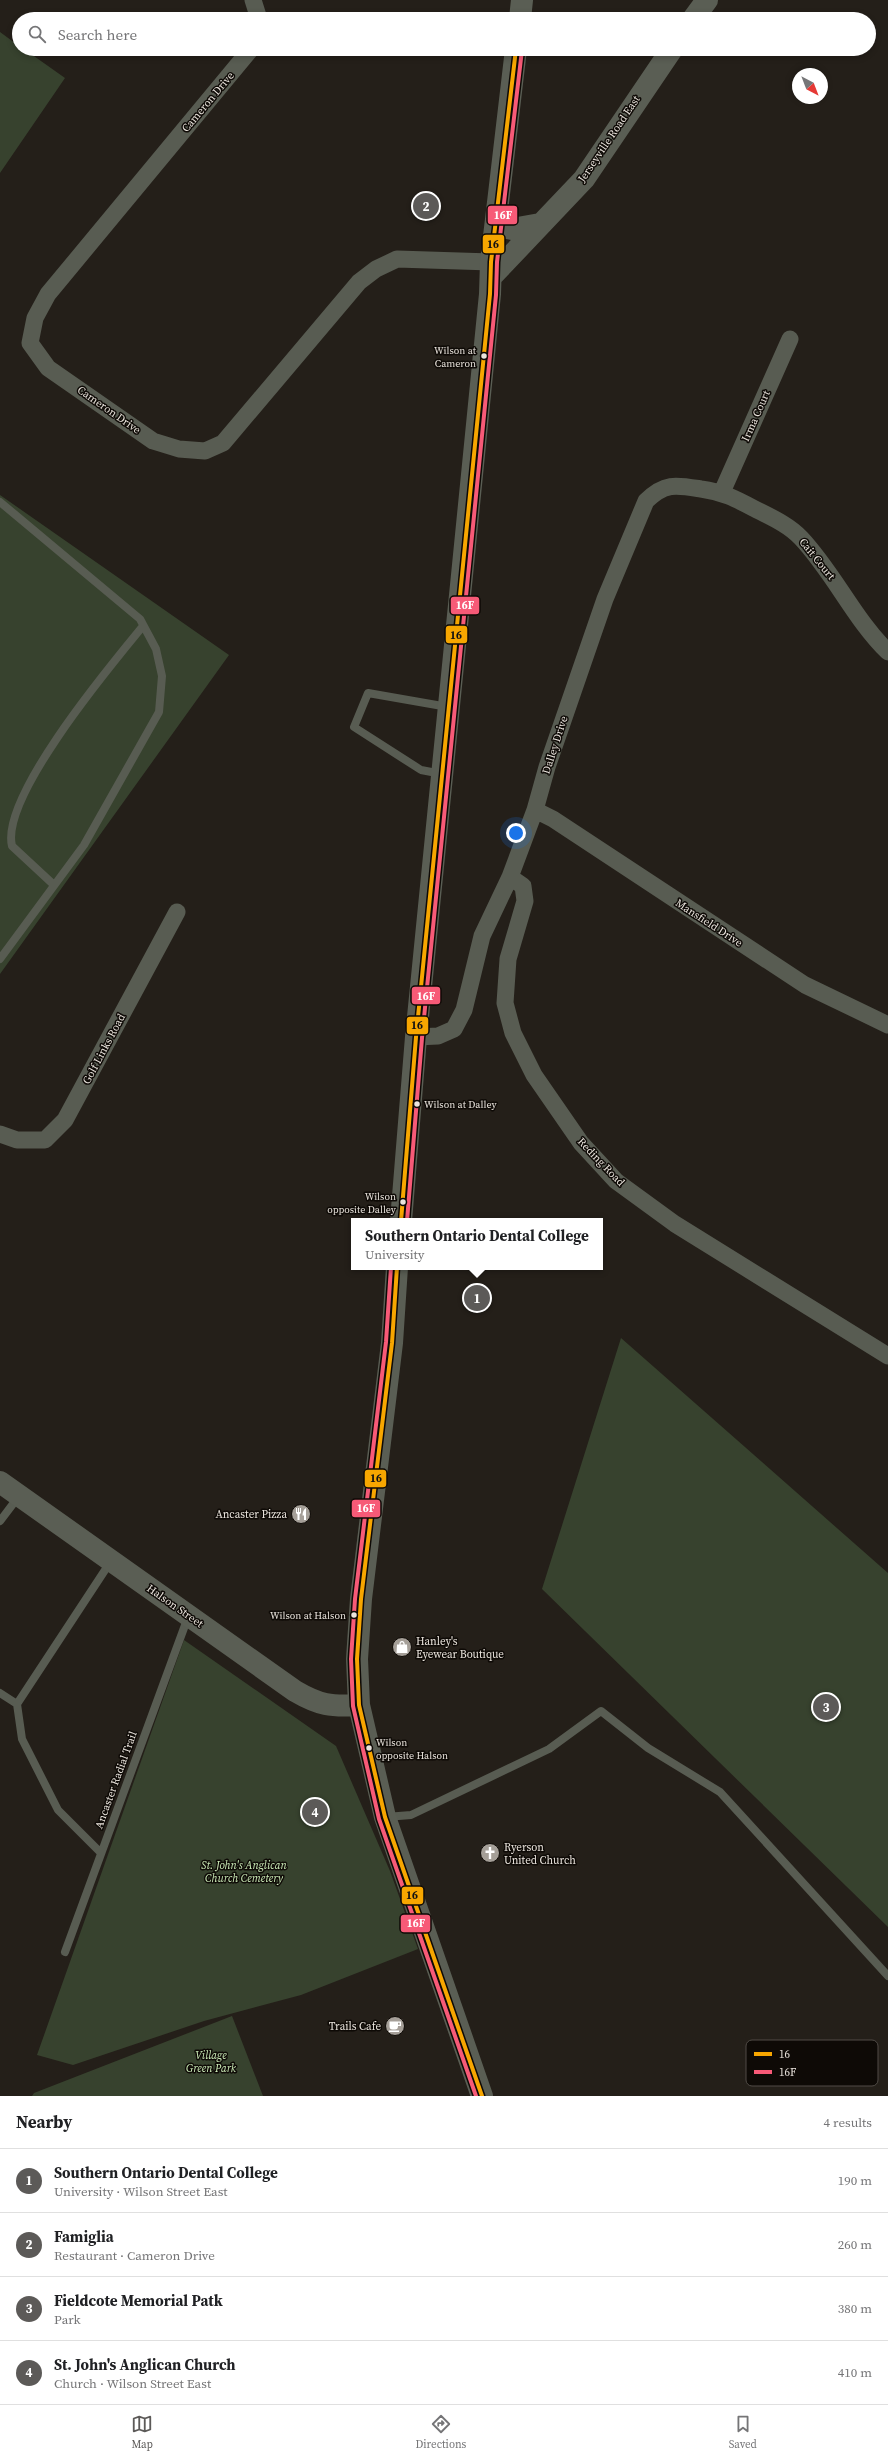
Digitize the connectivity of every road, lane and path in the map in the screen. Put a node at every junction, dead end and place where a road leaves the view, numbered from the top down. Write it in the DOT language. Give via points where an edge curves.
graph roads {
  1 [pos="254,0"];
  2 [pos="522,0"];
  3 [pos="707,0"];
  4 [pos="257,12"];
  5 [pos="521,12"];
  6 [pos="699,12"];
  7 [pos="245,56"];
  8 [pos="515,56"];
  9 [pos="667,56"];
  10 [pos="584,179"];
  11 [pos="540,224"];
  12 [pos="496,226"];
  13 [pos="491,278"];
  14 [pos="790,339"];
  15 [pos="722,492"];
  16 [pos="0,502"];
  17 [pos="143,626"];
  18 [pos="888,652"];
  19 [pos="449,707"];
  20 [pos="442,774"];
  21 [pos="535,810"];
  22 [pos="510,877"];
  23 [pos="54,885"];
  24 [pos="177,912"];
  25 [pos="0,960"];
  26 [pos="888,1025"];
  27 [pos="416,1037"];
  28 [pos="0,1134"];
  29 [pos="401,1218"];
  30 [pos="397,1270"];
  31 [pos="888,1356"];
  32 [pos="0,1482"];
  33 [pos="19,1496"];
  34 [pos="0,1521"];
  35 [pos="112,1561"];
  36 [pos="189,1615"];
  37 [pos="0,1693"];
  38 [pos="17,1704"];
  39 [pos="359,1705"];
  40 [pos="385,1818"];
  41 [pos="101,1853"];
  42 [pos="65,1952"];
  43 [pos="888,1976"];
  44 [pos="482,2096"];
  1 -- 4 [label="street"];
  2 -- 5 [label="main road"];
  3 -- 6 [label="main road"];
  7 -- 13 [label="street, Cameron Drive" via="48,294 35,318 30,343 48,368 153,441 179,449 205,451 223,443 359,282 376,269 397,259"];
  8 -- 12 [label="main road"];
  9 -- 10 [label="main road, Jerseyville Road East"];
  10 -- 11 [label="main road, Jerseyville Road East"];
  10 -- 13 [label="main road" via="551,231 520,267"];
  11 -- 12 [label="main road" via="512,229"];
  11 -- 13 [label="main road, Jerseyville Road East"];
  12 -- 13 [label="main road"];
  13 -- 19 [label="main road"];
  14 -- 15 [label="street, Irma Court"];
  15 -- 18 [label="street, Cait Court" via="780,522 801,538 836,582 870,633"];
  15 -- 21 [label="street, Dalley Drive" via="674,484 656,491 646,501 605,599 547,767"];
  16 -- 17 [label="lane" via="140,619"];
  17 -- 23 [label="lane" via="156,649 162,676 159,712 84,845"];
  17 -- 23 [label="lane" via="67,722 22,798 11,825 9,838 12,846"];
  19 -- 20 [label="main road"];
  19 -- 20 [label="lane" via="368,693 354,727 421,770"];
  20 -- 27 [label="main road"];
  21 -- 22 [label="street, Dalley Drive"];
  21 -- 26 [label="street, Mansfield Drive" via="553,819 806,985"];
  22 -- 27 [label="street, Dalley Drive" via="482,936 464,1010 454,1029 438,1036"];
  22 -- 31 [label="street, Reding Road" via="523,886 525,901 508,959 505,1003 513,1033 534,1075 581,1143 616,1181 675,1224"];
  23 -- 25 [label="lane"];
  24 -- 28 [label="street, Golf Links Road" via="64,1120 45,1140 17,1140"];
  27 -- 29 [label="main road"];
  30 -- 39 [label="main road" via="391,1349 361,1599 356,1659"];
  32 -- 33 [label="main road, Halson Street"];
  33 -- 34 [label="lane"];
  33 -- 35 [label="main road, Halson Street"];
  35 -- 36 [label="main road, Halson Street"];
  35 -- 38 [label="lane"];
  36 -- 39 [label="main road, Halson Street" via="314,1702 334,1707"];
  36 -- 41 [label="lane, Ancaster Radial Trail"];
  37 -- 38 [label="lane"];
  38 -- 41 [label="lane" via="22,1739 58,1810"];
  39 -- 40 [label="main road"];
  40 -- 43 [label="lane" via="411,1815 549,1749 601,1711 648,1748 720,1792"];
  40 -- 44 [label="main road"];
  41 -- 42 [label="lane, Ancaster Radial Trail"];
}
